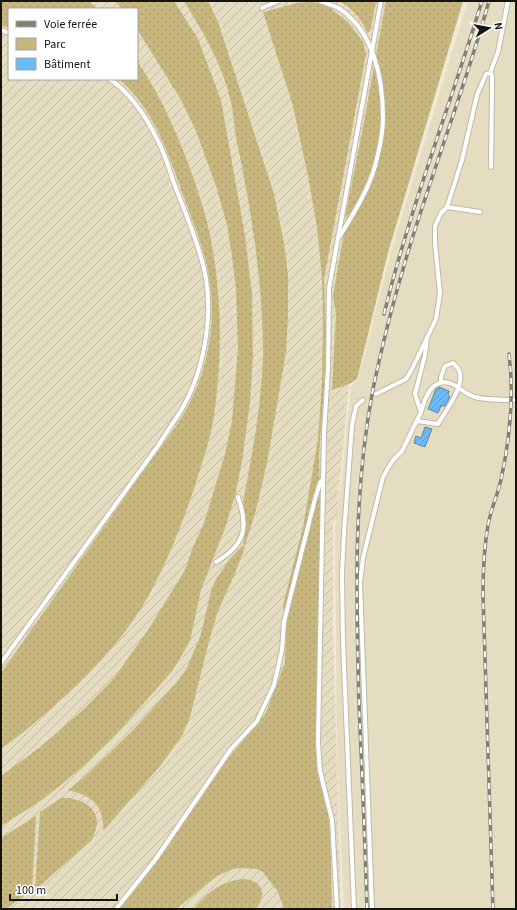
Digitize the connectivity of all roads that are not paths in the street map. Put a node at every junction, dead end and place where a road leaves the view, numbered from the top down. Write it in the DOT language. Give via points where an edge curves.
graph roads {
  1 [pos="278,1"];
  2 [pos="320,1"];
  3 [pos="382,1"];
  4 [pos="508,1"];
  5 [pos="262,8"];
  6 [pos="372,48"];
  7 [pos="490,73"];
  8 [pos="111,80"];
  9 [pos="491,167"];
  10 [pos="447,206"];
  11 [pos="480,212"];
  12 [pos="338,238"];
  13 [pos="427,337"];
  14 [pos="441,382"];
  15 [pos="458,388"];
  16 [pos="376,394"];
  17 [pos="363,400"];
  18 [pos="516,400"];
  19 [pos="421,412"];
  20 [pos="417,421"];
  21 [pos="323,479"];
  22 [pos="238,497"];
  23 [pos="216,562"];
  24 [pos="1,663"];
  25 [pos="116,909"];
  26 [pos="337,909"];
  27 [pos="354,909"];
  28 [pos="372,909"];
  1 -- 5 [label="lane"];
  2 -- 6 [label="lane" via="339,9 354,21"];
  3 -- 6 [label="lane"];
  4 -- 7 [label="lane" via="498,52"];
  6 -- 12 [label="lane"];
  6 -- 12 [label="lane" via="381,91 383,119 380,144 365,191"];
  7 -- 9 [label="lane"];
  7 -- 10 [label="lane" via="486,74 477,95 462,160"];
  8 -- 24 [label="lane" via="120,86 142,113 159,141 201,255 208,290 204,348 183,407 160,443"];
  10 -- 11 [label="lane"];
  10 -- 13 [label="lane" via="435,226 440,293 436,319"];
  12 -- 21 [label="lane" via="329,288"];
  13 -- 16 [label="lane" via="406,378"];
  13 -- 19 [label="lane" via="415,394"];
  14 -- 15 [label="lane"];
  14 -- 15 [label="lane" via="445,366 453,363 459,370 461,381"];
  14 -- 19 [label="lane" via="431,388"];
  15 -- 18 [label="lane" via="467,395 477,398"];
  15 -- 20 [label="lane" via="438,424"];
  17 -- 27 [label="lane" via="356,406 352,425 342,574"];
  19 -- 20 [label="lane"];
  20 -- 28 [label="lane" via="402,451 383,477 363,558 360,583"];
  21 -- 25 [label="lane" via="315,499 284,622 282,650 274,685 257,721 231,749 154,860"];
  21 -- 26 [label="lane" via="318,743 320,772 332,820"];
  22 -- 23 [label="lane" via="243,518 241,539 234,550"];
}
